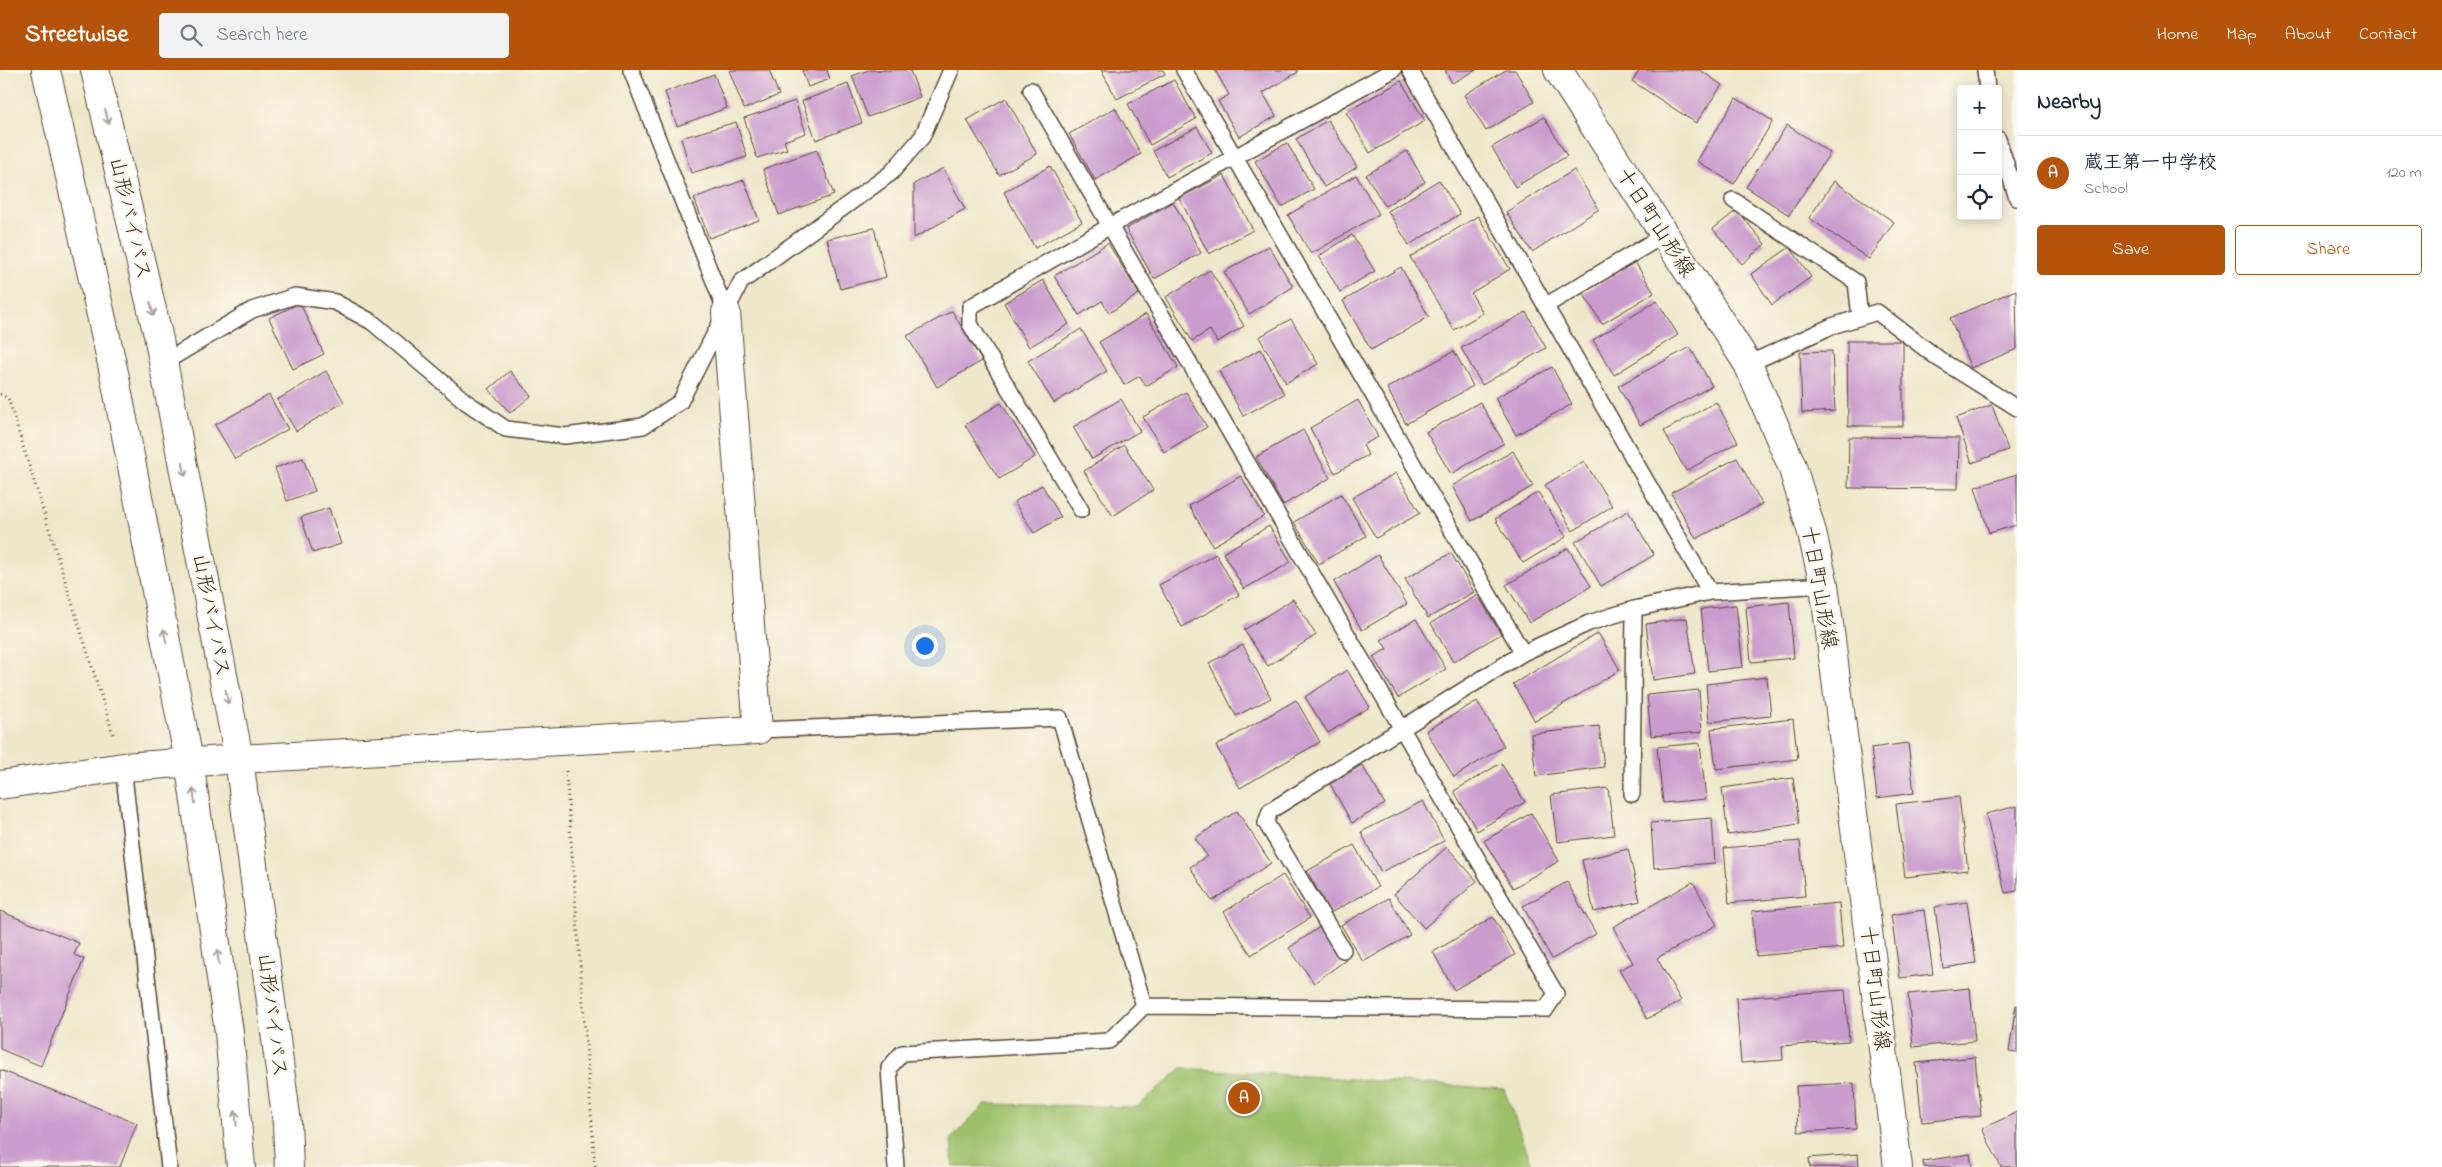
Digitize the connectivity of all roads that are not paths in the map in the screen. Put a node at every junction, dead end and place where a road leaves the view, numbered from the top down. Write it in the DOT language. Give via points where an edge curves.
graph roads {
  1 [pos="46,70"];
  2 [pos="94,70"];
  3 [pos="951,70"];
  4 [pos="1184,70"];
  5 [pos="1393,70"];
  6 [pos="1410,70"];
  7 [pos="1558,70"];
  8 [pos="1985,70"];
  9 [pos="637,71"];
  10 [pos="1987,85"];
  11 [pos="1031,90"];
  12 [pos="2002,151"];
  13 [pos="1234,157"];
  14 [pos="2017,198"];
  15 [pos="1733,200"];
  16 [pos="1110,226"];
  17 [pos="1664,234"];
  18 [pos="1545,306"];
  19 [pos="726,312"];
  20 [pos="1860,317"];
  21 [pos="163,363"];
  22 [pos="1748,364"];
  23 [pos="2017,408"];
  24 [pos="1081,510"];
  25 [pos="1824,585"];
  26 [pos="1710,592"];
  27 [pos="1634,609"];
  28 [pos="1524,653"];
  29 [pos="1402,729"];
  30 [pos="758,730"];
  31 [pos="239,759"];
  32 [pos="189,761"];
  33 [pos="123,767"];
  34 [pos="0,784"];
  35 [pos="1632,794"];
  36 [pos="1343,950"];
  37 [pos="1144,1006"];
  38 [pos="169,1167"];
  39 [pos="241,1167"];
  40 [pos="289,1167"];
  41 [pos="896,1167"];
  42 [pos="1898,1167"];
  32 -- 1 [label="main road, one-way" via="114,373"];
  2 -- 21 [label="main road, 山形バイパス, one-way" via="123,182"];
  3 -- 19 [label="lane" via="922,137 891,173 741,282"];
  4 -- 13 [label="lane"];
  5 -- 13 [label="lane"];
  6 -- 18 [label="lane"];
  7 -- 17 [label="main road, 十日町山形線"];
  8 -- 10 [label="lane"];
  9 -- 19 [label="lane"];
  11 -- 16 [label="lane"];
  12 -- 14 [label="lane"];
  13 -- 16 [label="lane"];
  13 -- 28 [label="lane"];
  15 -- 20 [label="lane" via="1856,282"];
  16 -- 24 [label="lane" via="970,308 970,324"];
  16 -- 29 [label="lane"];
  17 -- 18 [label="lane"];
  17 -- 22 [label="main road, 十日町山形線"];
  18 -- 26 [label="lane"];
  19 -- 21 [label="lane" via="680,402 643,426 574,435 506,429 466,402 372,322 335,302 295,296 252,310"];
  19 -- 30 [label="main road"];
  20 -- 22 [label="lane" via="1832,326"];
  20 -- 23 [label="lane" via="1877,312 1939,359"];
  21 -- 31 [label="main road, 山形バイパス, one-way"];
  22 -- 25 [label="main road, 十日町山形線" via="1792,466"];
  25 -- 26 [label="lane"];
  25 -- 42 [label="main road, 十日町山形線"];
  26 -- 27 [label="lane"];
  27 -- 28 [label="lane" via="1589,623"];
  27 -- 35 [label="lane"];
  28 -- 29 [label="lane"];
  29 -- 36 [label="lane" via="1270,811 1266,823"];
  29 -- 37 [label="lane" via="1556,994 1546,1009"];
  30 -- 31 [label="main road"];
  30 -- 37 [label="lane" via="1060,718"];
  31 -- 32 [label="main road"];
  31 -- 40 [label="main road, 山形バイパス" via="287,1123"];
  32 -- 33 [label="main road"];
  39 -- 32 [label="main road, one-way" via="228,1032"];
  33 -- 34 [label="main road"];
  33 -- 38 [label="lane"];
  37 -- 41 [label="lane" via="1109,1041 902,1053 889,1068"];
}
